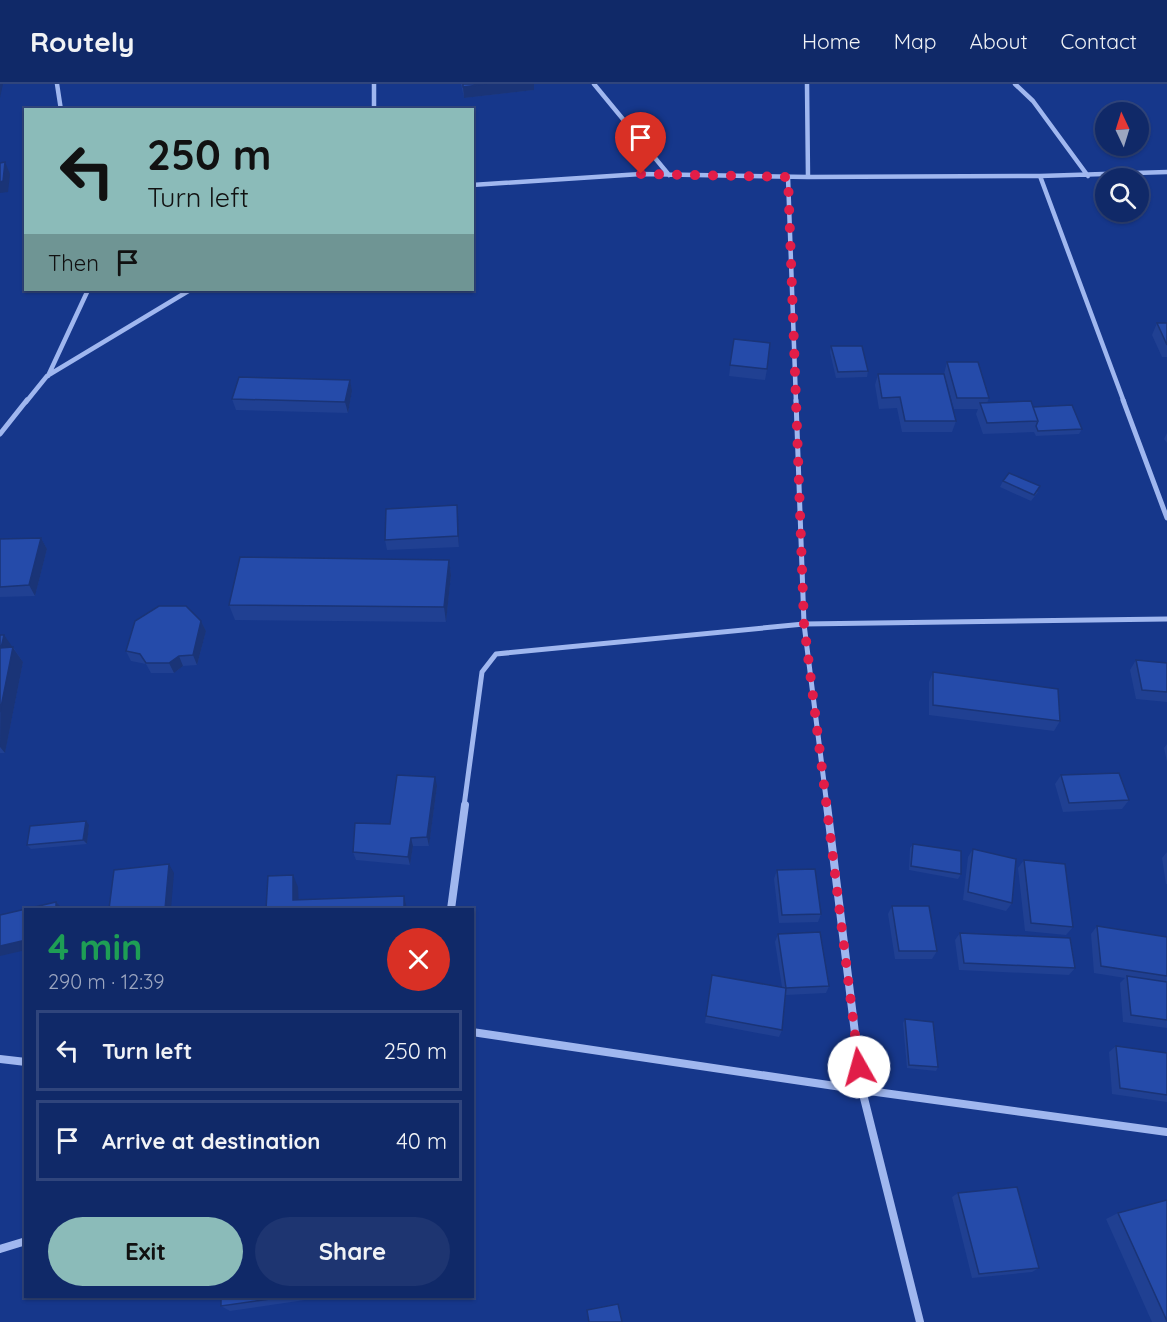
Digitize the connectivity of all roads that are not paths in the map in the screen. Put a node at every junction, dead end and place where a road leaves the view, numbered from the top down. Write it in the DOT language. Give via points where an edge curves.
graph roads {
  1 [pos="57,84"];
  2 [pos="374,84"];
  3 [pos="594,84"];
  4 [pos="807,84"];
  5 [pos="1015,84"];
  6 [pos="62,108"];
  7 [pos="374,108"];
  8 [pos="1167,172"];
  9 [pos="669,175"];
  10 [pos="1041,176"];
  11 [pos="1088,176"];
  12 [pos="788,177"];
  13 [pos="808,177"];
  14 [pos="474,185"];
  15 [pos="88,291"];
  16 [pos="188,291"];
  17 [pos="48,376"];
  18 [pos="0,434"];
  19 [pos="1167,518"];
  20 [pos="1167,619"];
  21 [pos="804,624"];
  22 [pos="452,908"];
  23 [pos="474,1032"];
  24 [pos="0,1059"];
  25 [pos="24,1062"];
  26 [pos="862,1090"];
  27 [pos="1167,1132"];
  28 [pos="24,1242"];
  29 [pos="0,1249"];
  30 [pos="920,1322"];
  1 -- 6 [label="street"];
  2 -- 7 [label="street"];
  3 -- 9 [label="street"];
  4 -- 13 [label="street"];
  5 -- 11 [label="street" via="1033,101"];
  8 -- 11 [label="street"];
  9 -- 12 [label="street"];
  9 -- 14 [label="street"];
  10 -- 11 [label="street"];
  10 -- 13 [label="street"];
  10 -- 19 [label="street"];
  12 -- 13 [label="street"];
  12 -- 21 [label="street"];
  15 -- 17 [label="street"];
  16 -- 17 [label="street"];
  17 -- 18 [label="street"];
  20 -- 21 [label="street"];
  21 -- 22 [label="street" via="496,654 482,672"];
  21 -- 26 [label="street"];
  23 -- 26 [label="street"];
  24 -- 25 [label="street"];
  26 -- 27 [label="street"];
  26 -- 30 [label="street"];
  28 -- 29 [label="street"];
}
